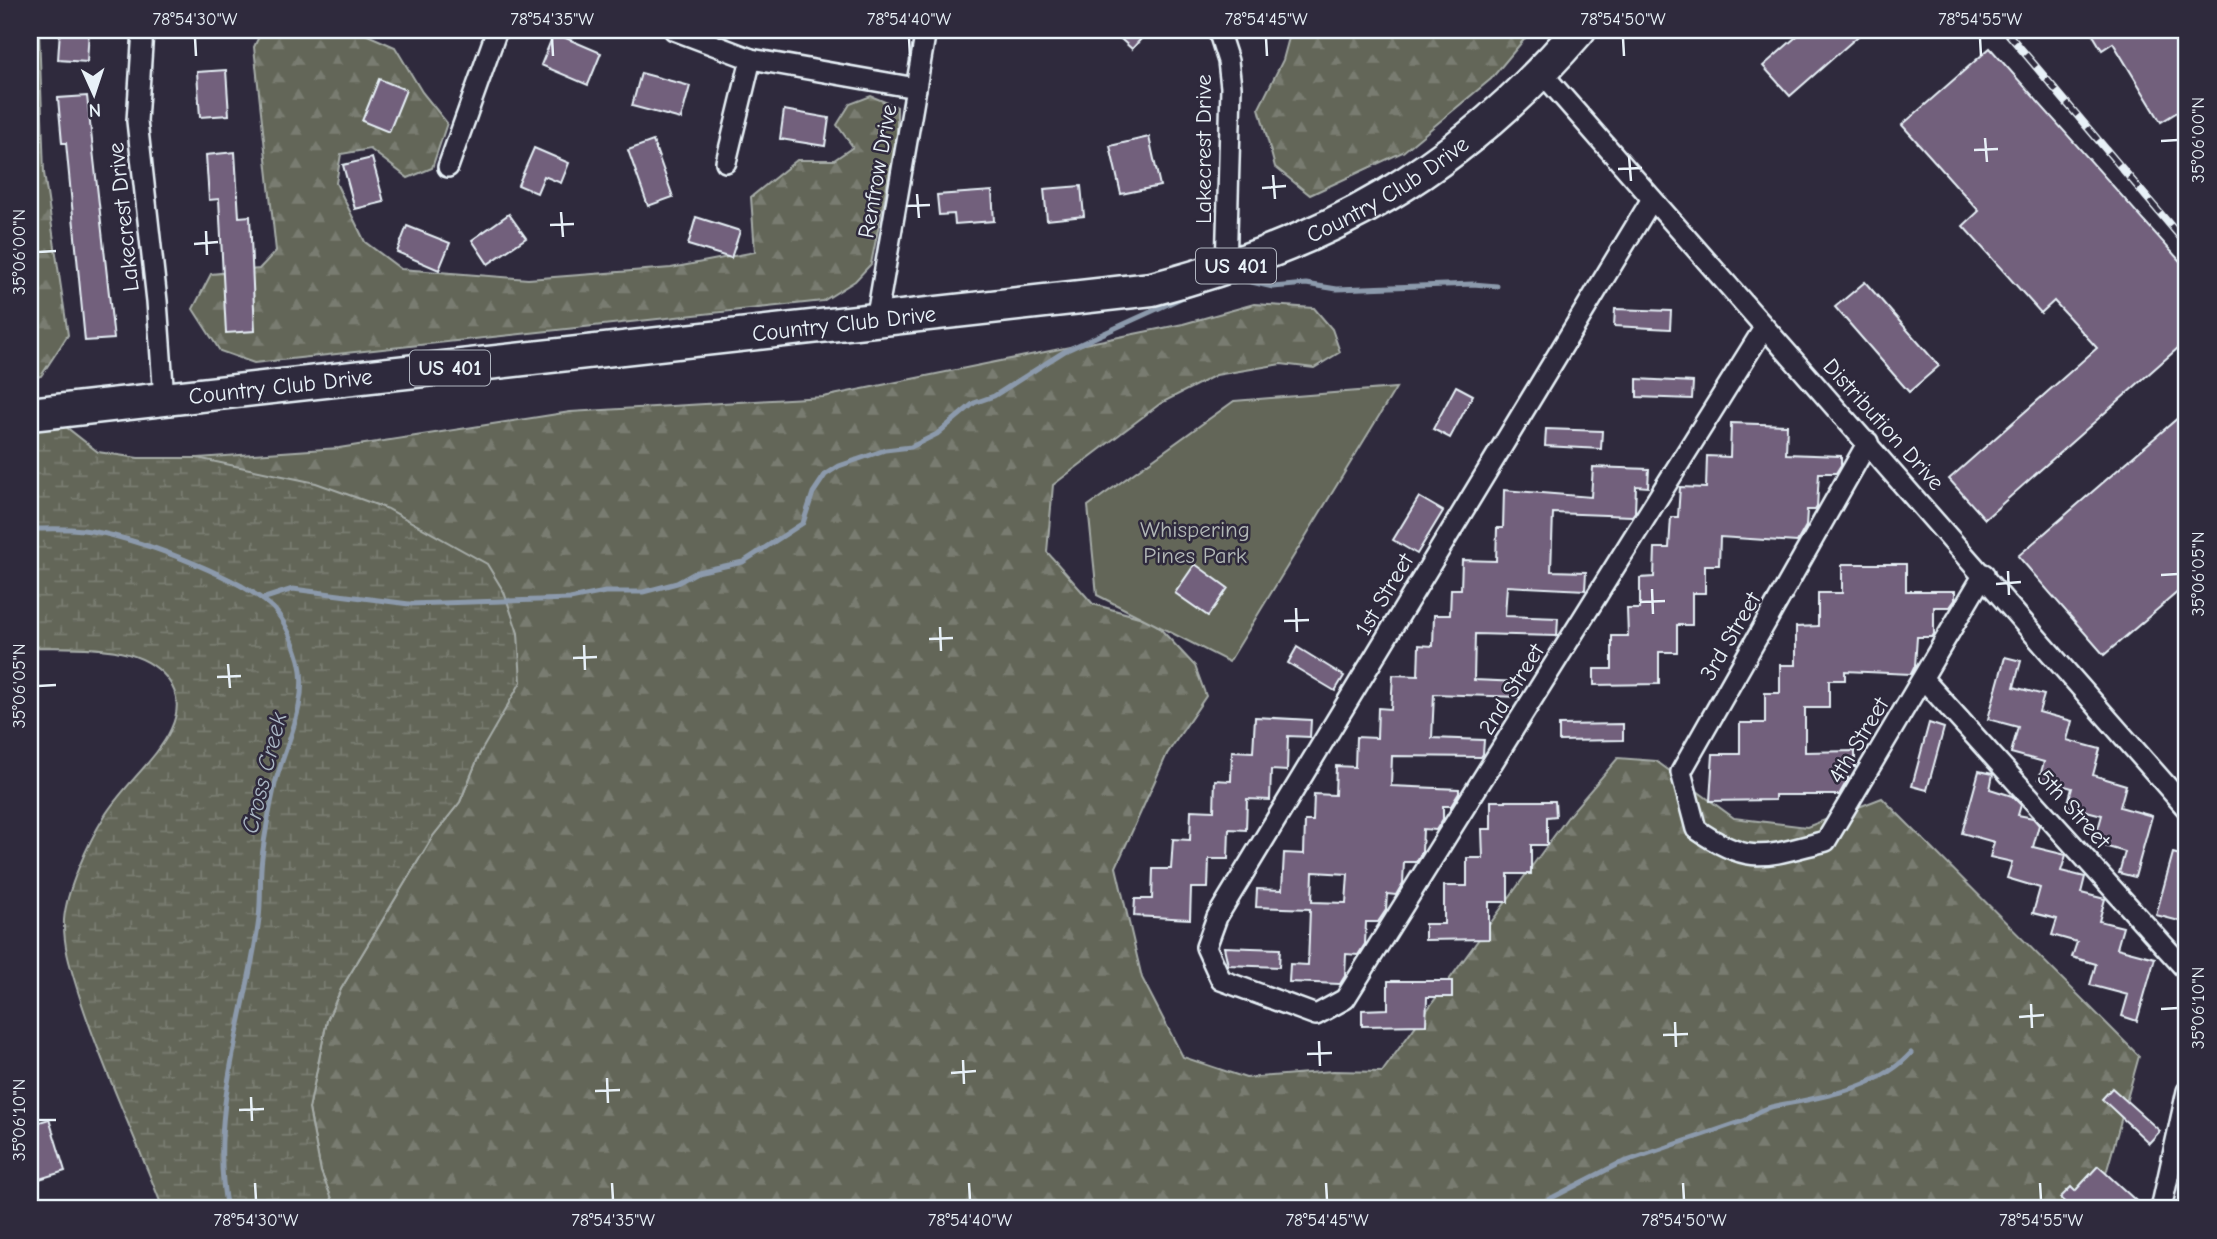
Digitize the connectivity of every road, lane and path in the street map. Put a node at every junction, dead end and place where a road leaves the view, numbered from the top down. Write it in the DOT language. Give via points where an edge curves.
graph roads {
  1 [pos="143,30"];
  2 [pos="497,30"];
  3 [pos="674,30"];
  4 [pos="926,30"];
  5 [pos="1218,30"];
  6 [pos="1579,30"];
  7 [pos="751,59"];
  8 [pos="1542,73"];
  9 [pos="916,88"];
  10 [pos="726,162"];
  11 [pos="448,167"];
  12 [pos="1652,199"];
  13 [pos="1226,270"];
  14 [pos="876,321"];
  15 [pos="1764,328"];
  16 [pos="164,399"];
  17 [pos="30,414"];
  18 [pos="1868,442"];
  19 [pos="1983,574"];
  20 [pos="1924,680"];
  21 [pos="2187,809"];
  22 [pos="1725,849"];
  23 [pos="2187,971"];
  24 [pos="1264,996"];
  25 [pos="2187,1091"];
  26 [pos="2161,1209"];
  1 -- 16 [label="street, Lakecrest Drive" via="137,121"];
  2 -- 11 [label="street"];
  3 -- 7 [label="street"];
  4 -- 9 [label="street, Renfrow Drive"];
  5 -- 13 [label="street, Lakecrest Drive" via="1231,87"];
  6 -- 8 [label="main road, Country Club Drive / US 401"];
  7 -- 9 [label="street"];
  7 -- 10 [label="street"];
  8 -- 12 [label="street, Distribution Drive"];
  8 -- 13 [label="main road, Country Club Drive / US 401" via="1470,137 1375,203 1330,228"];
  9 -- 14 [label="street, Renfrow Drive"];
  12 -- 15 [label="street, Distribution Drive"];
  12 -- 24 [label="street, 1st Street" via="1217,917 1206,947 1221,980"];
  13 -- 14 [label="main road, Country Club Drive / US 401" via="1152,289"];
  14 -- 16 [label="main road, Country Club Drive / US 401"];
  15 -- 18 [label="street, Distribution Drive"];
  15 -- 24 [label="street, 2nd Street" via="1345,999 1316,1015"];
  16 -- 17 [label="main road, Country Club Drive / US 401"];
  18 -- 19 [label="street, Distribution Drive"];
  18 -- 22 [label="street, 3rd Street" via="1681,772 1696,830"];
  19 -- 20 [label="street, 4th Street"];
  19 -- 21 [label="street, Distribution Drive"];
  20 -- 22 [label="street, 4th Street" via="1826,841 1762,857"];
  20 -- 23 [label="street, 5th Street"];
  25 -- 26 [label="street"];
}
